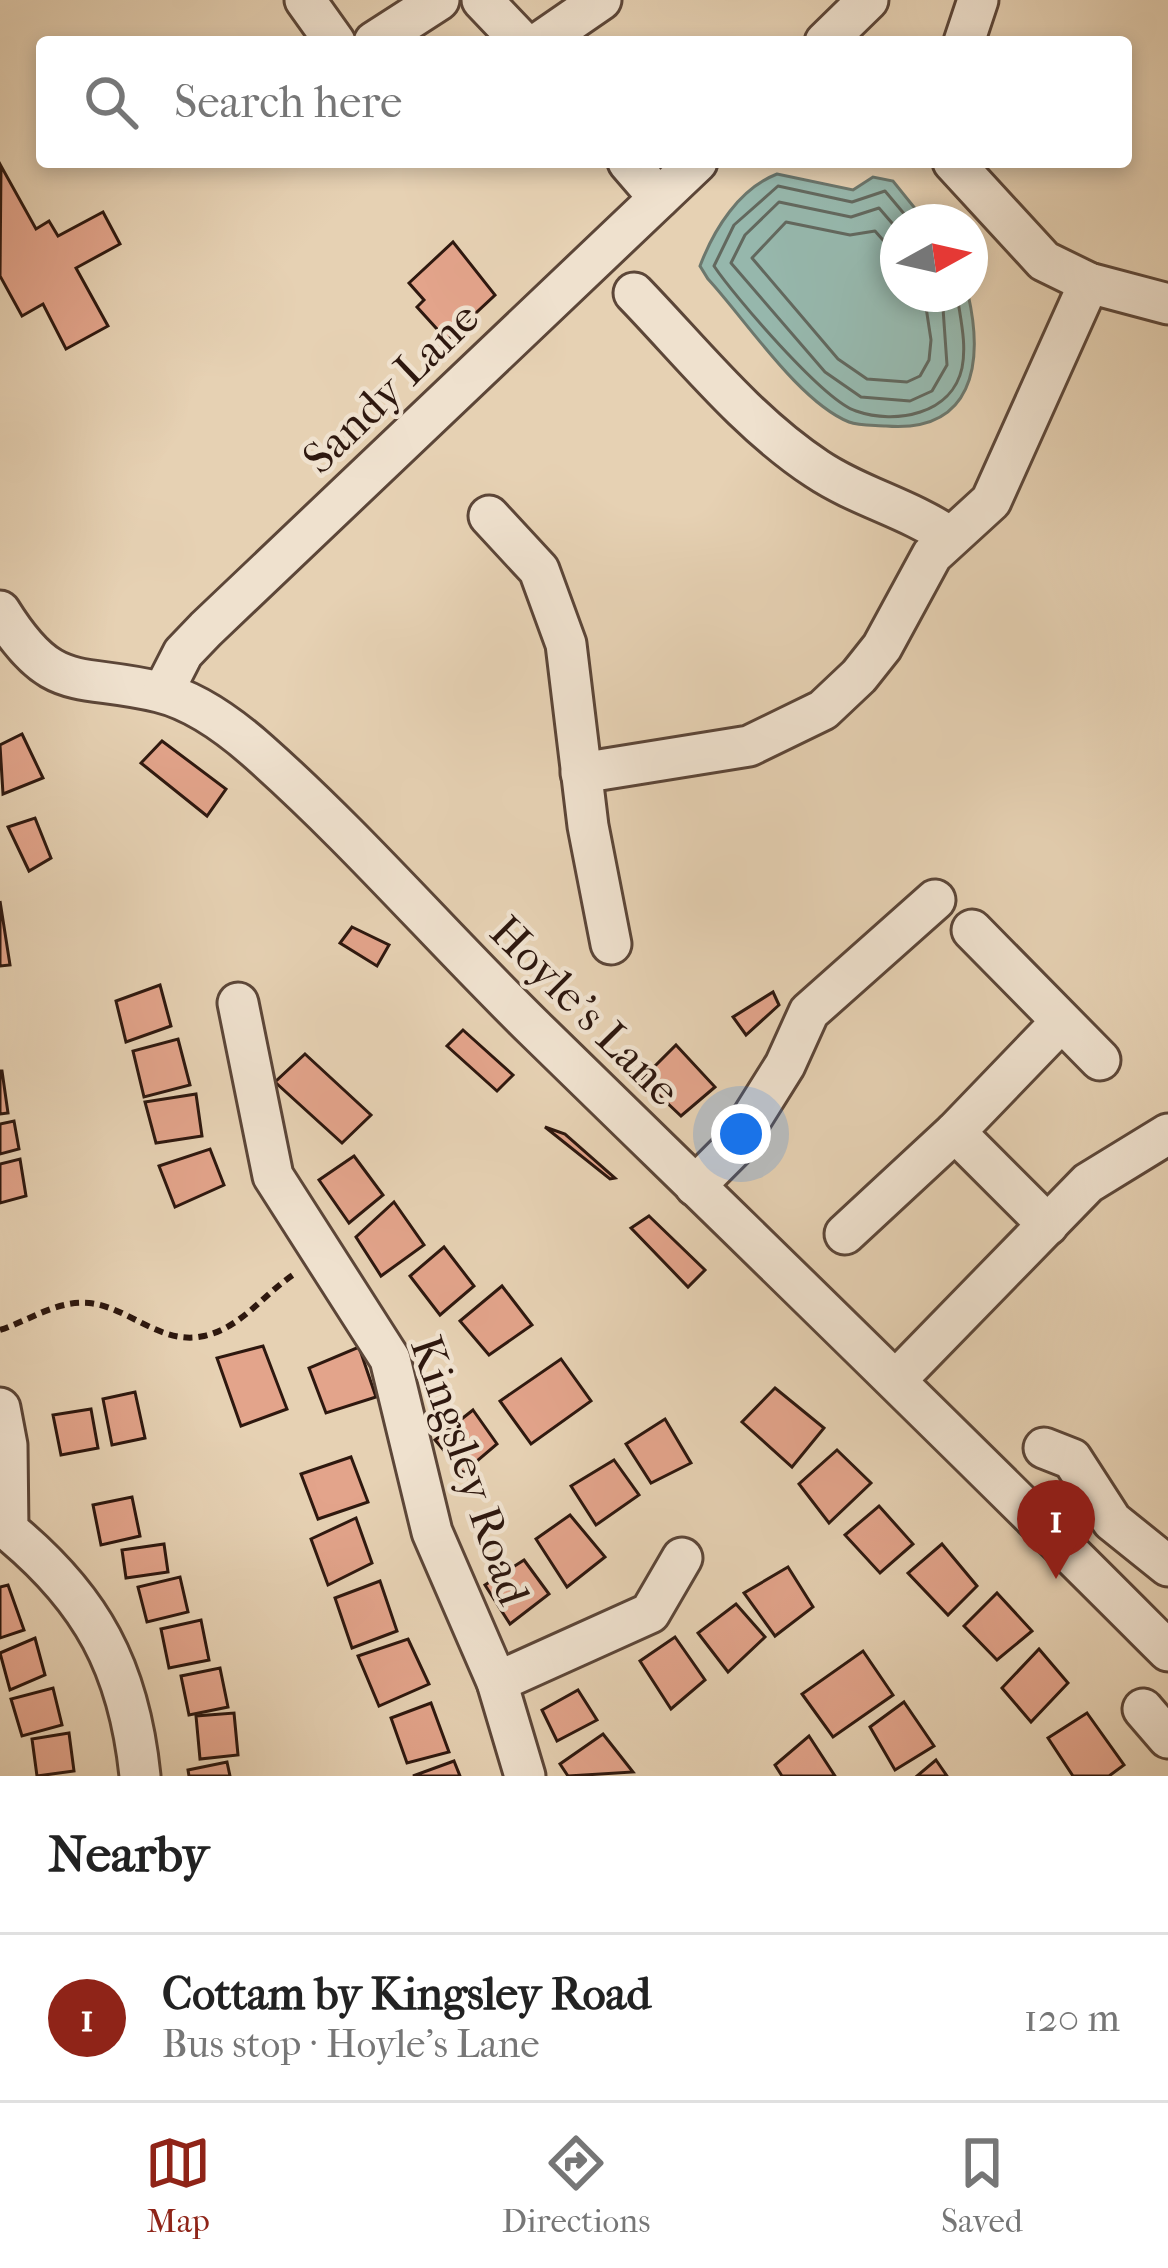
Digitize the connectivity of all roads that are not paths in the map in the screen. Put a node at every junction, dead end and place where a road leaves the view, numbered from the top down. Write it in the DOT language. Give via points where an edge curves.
graph roads {
  1 [pos="305,0"];
  2 [pos="439,0"];
  3 [pos="482,0"];
  4 [pos="601,0"];
  5 [pos="868,0"];
  6 [pos="978,0"];
  7 [pos="331,36"];
  8 [pos="383,36"];
  9 [pos="516,36"];
  10 [pos="549,36"];
  11 [pos="840,36"];
  12 [pos="966,36"];
  13 [pos="633,168"];
  14 [pos="692,168"];
  15 [pos="959,168"];
  16 [pos="659,198"];
  17 [pos="1089,283"];
  18 [pos="634,293"];
  19 [pos="1168,304"];
  20 [pos="490,516"];
  21 [pos="950,537"];
  22 [pos="0,611"];
  23 [pos="163,692"];
  24 [pos="581,773"];
  25 [pos="934,900"];
  26 [pos="972,930"];
  27 [pos="611,944"];
  28 [pos="238,1003"];
  29 [pos="1060,1022"];
  30 [pos="1100,1060"];
  31 [pos="955,1132"];
  32 [pos="1168,1134"];
  33 [pos="695,1186"];
  34 [pos="1048,1226"];
  35 [pos="845,1234"];
  36 [pos="897,1379"];
  37 [pos="0,1408"];
  38 [pos="1044,1448"];
  39 [pos="4,1532"];
  40 [pos="682,1558"];
  41 [pos="1168,1566"];
  42 [pos="1168,1652"];
  43 [pos="497,1682"];
  44 [pos="140,1776"];
  45 [pos="525,1776"];
  1 -- 7 [label="street"];
  2 -- 8 [label="street"];
  3 -- 9 [label="street"];
  4 -- 10 [label="street"];
  5 -- 11 [label="street"];
  6 -- 12 [label="street"];
  13 -- 16 [label="street"];
  14 -- 16 [label="street, Sandy Lane"];
  15 -- 17 [label="street" via="1044,261"];
  16 -- 23 [label="street, Sandy Lane" via="206,629"];
  17 -- 19 [label="street"];
  17 -- 21 [label="street" via="991,501"];
  18 -- 21 [label="street" via="722,386 818,470 907,508"];
  20 -- 24 [label="street" via="539,570 566,644"];
  21 -- 24 [label="street" via="919,575 882,647 823,710 749,746"];
  22 -- 23 [label="street, Hoyle's Lane" via="42,665 72,681"];
  23 -- 33 [label="street, Hoyle's Lane" via="204,710 253,747 355,839"];
  24 -- 27 [label="street"];
  25 -- 33 [label="street" via="809,1012 733,1148"];
  26 -- 29 [label="street"];
  28 -- 43 [label="street, Kingsley Road" via="273,1176 390,1359 432,1532"];
  29 -- 30 [label="street"];
  29 -- 31 [label="street"];
  31 -- 34 [label="street"];
  31 -- 35 [label="street"];
  32 -- 34 [label="street" via="1088,1183"];
  33 -- 36 [label="street, Hoyle's Lane"];
  34 -- 36 [label="street"];
  36 -- 42 [label="street, Hoyle's Lane"];
  37 -- 39 [label="street"];
  38 -- 41 [label="street" via="1072,1460 1112,1521"];
  39 -- 44 [label="street" via="50,1564 82,1601 129,1706"];
  40 -- 43 [label="street" via="650,1613"];
  43 -- 45 [label="street, Kingsley Road"];
}
